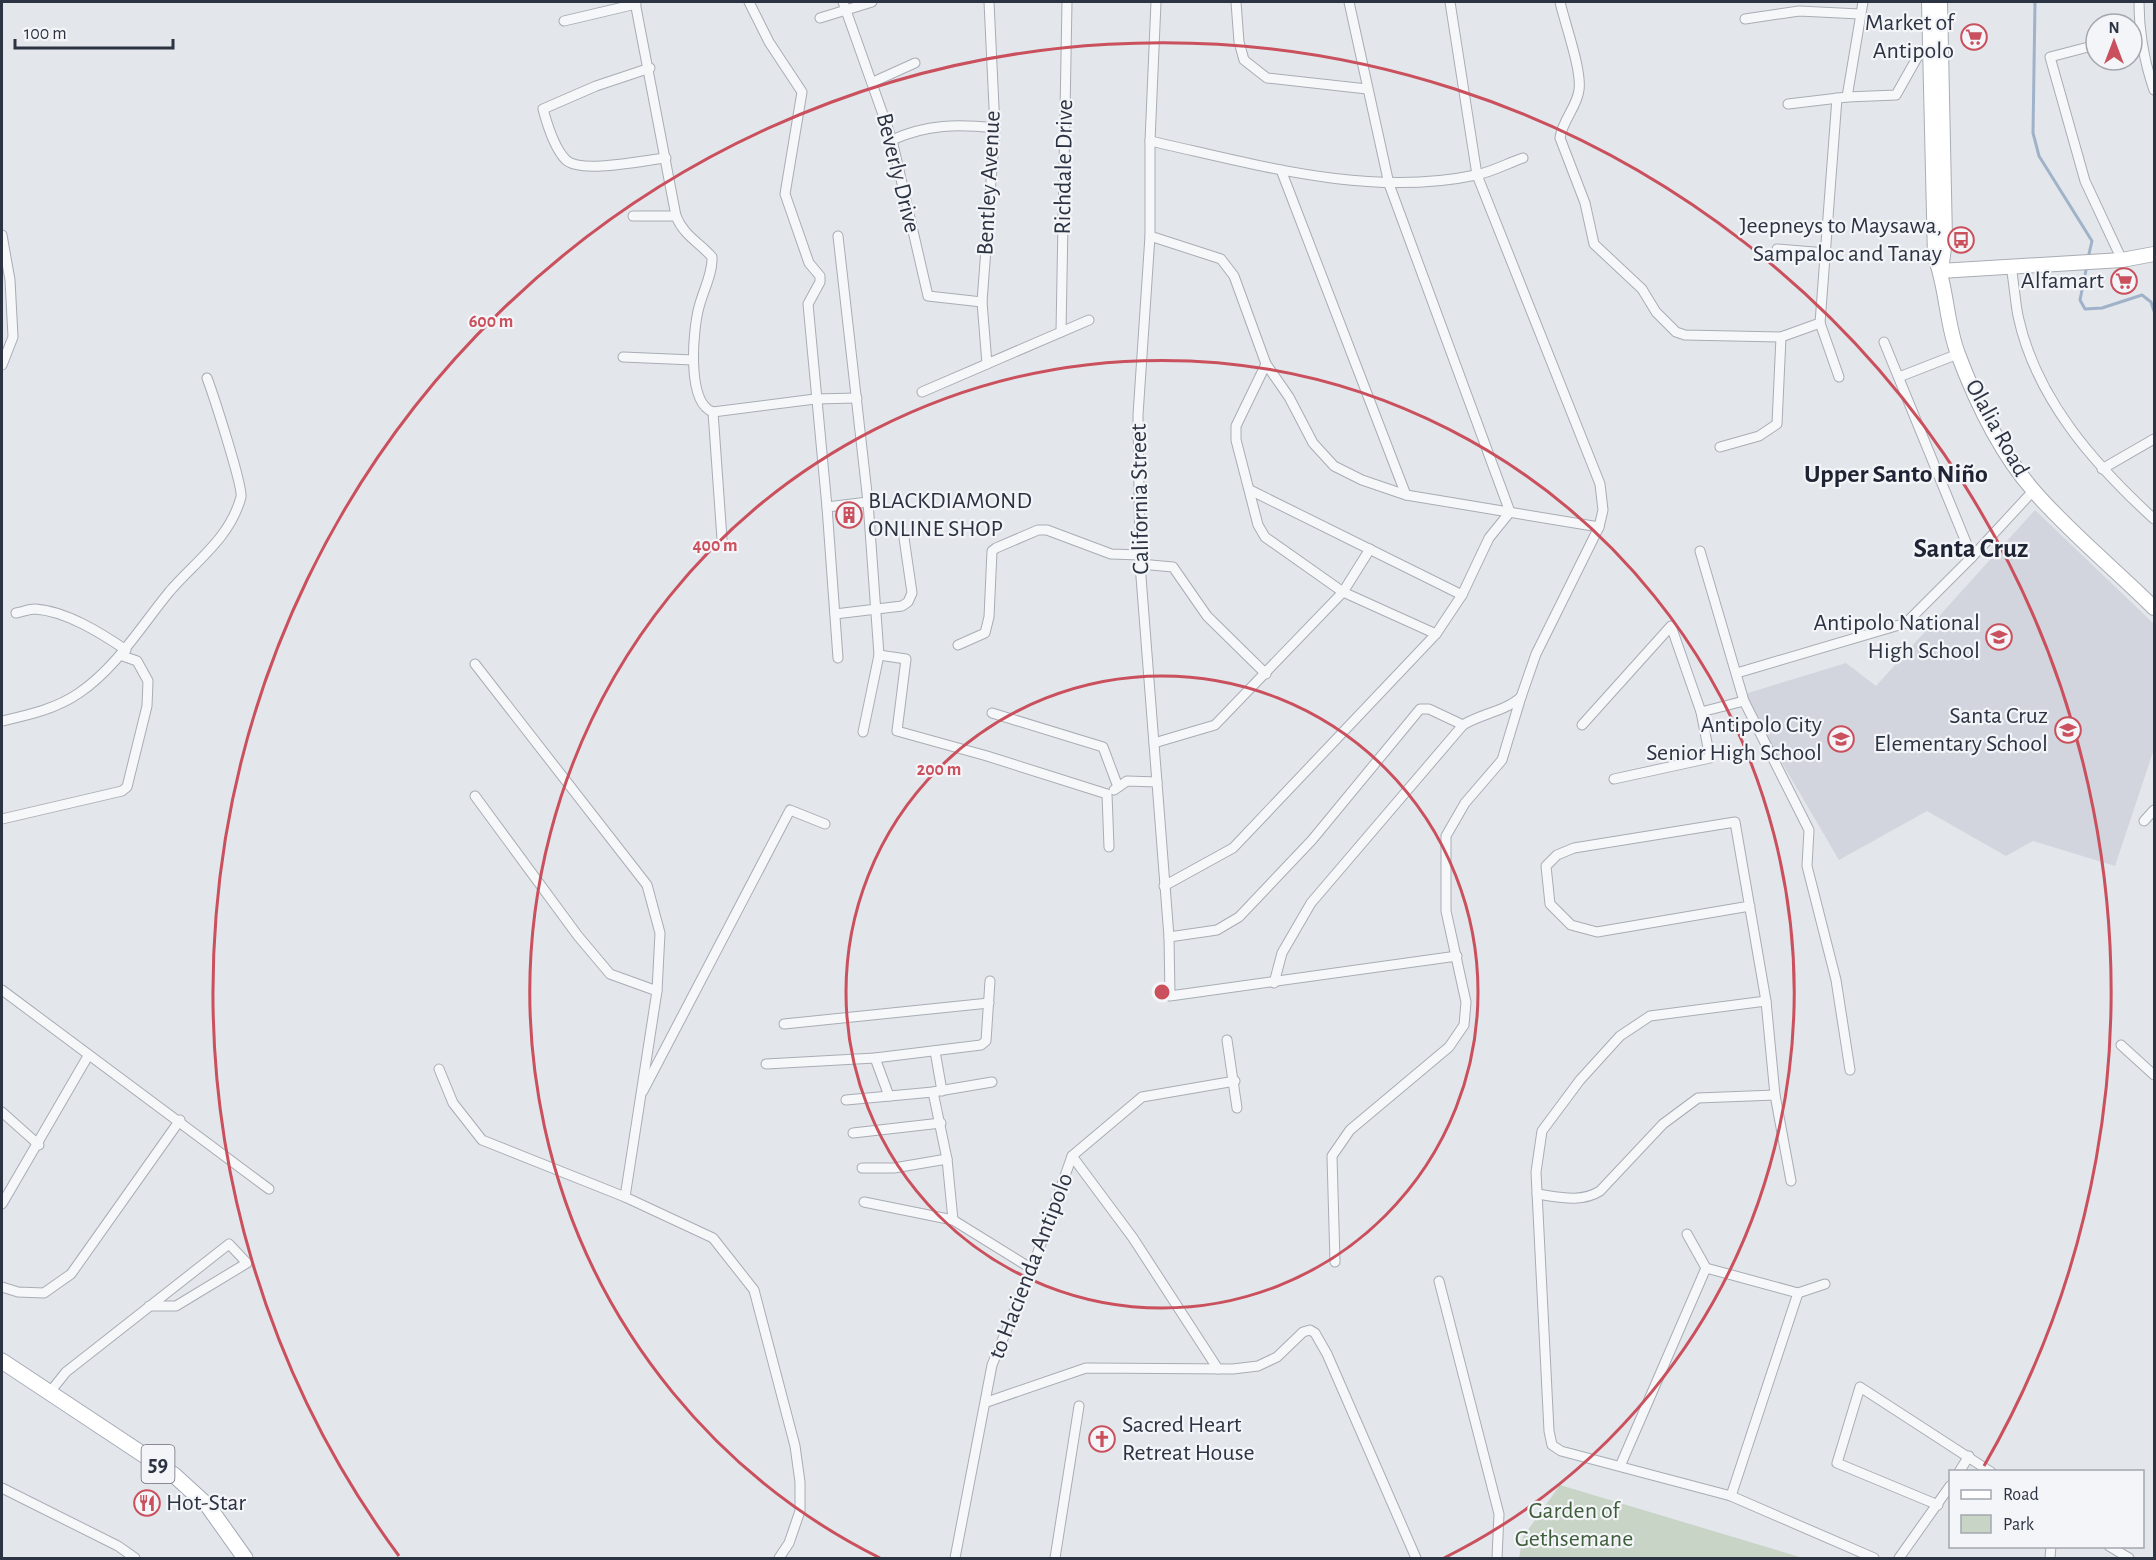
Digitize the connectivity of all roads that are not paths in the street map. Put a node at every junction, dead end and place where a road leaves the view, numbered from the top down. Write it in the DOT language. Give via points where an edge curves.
graph roads {
  1 [pos="749,2"];
  2 [pos="872,2"];
  3 [pos="989,2"];
  4 [pos="1067,2"];
  5 [pos="1156,2"];
  6 [pos="1236,2"];
  7 [pos="1349,2"];
  8 [pos="1450,2"];
  9 [pos="1560,2"];
  10 [pos="1863,2"];
  11 [pos="1929,2"];
  12 [pos="1940,2"];
  13 [pos="636,3"];
  14 [pos="844,6"];
  15 [pos="1860,14"];
  16 [pos="820,18"];
  17 [pos="1745,19"];
  18 [pos="564,21"];
  19 [pos="1935,44"];
  20 [pos="2084,48"];
  21 [pos="2144,50"];
  22 [pos="915,63"];
  23 [pos="2151,68"];
  24 [pos="650,69"];
  25 [pos="873,82"];
  26 [pos="1367,89"];
  27 [pos="2154,90"];
  28 [pos="1842,97"];
  29 [pos="1788,104"];
  30 [pos="995,128"];
  31 [pos="892,140"];
  32 [pos="1150,141"];
  33 [pos="666,158"];
  34 [pos="1523,158"];
  35 [pos="1281,170"];
  36 [pos="1477,175"];
  37 [pos="1389,184"];
  38 [pos="633,216"];
  39 [pos="676,216"];
  40 [pos="2,235"];
  41 [pos="838,236"];
  42 [pos="1150,236"];
  43 [pos="1777,249"];
  44 [pos="1826,253"];
  45 [pos="2154,254"];
  46 [pos="2122,260"];
  47 [pos="2011,266"];
  48 [pos="1940,271"];
  49 [pos="982,302"];
  50 [pos="1089,320"];
  51 [pos="1820,323"];
  52 [pos="1061,332"];
  53 [pos="1781,337"];
  54 [pos="1884,342"];
  55 [pos="1958,354"];
  56 [pos="623,357"];
  57 [pos="693,360"];
  58 [pos="987,364"];
  59 [pos="1266,364"];
  60 [pos="2,365"];
  61 [pos="1839,376"];
  62 [pos="1899,377"];
  63 [pos="207,378"];
  64 [pos="922,392"];
  65 [pos="857,398"];
  66 [pos="815,399"];
  67 [pos="713,412"];
  68 [pos="2154,439"];
  69 [pos="1720,447"];
  70 [pos="2102,469"];
  71 [pos="1250,490"];
  72 [pos="2033,491"];
  73 [pos="1406,495"];
  74 [pos="868,502"];
  75 [pos="827,507"];
  76 [pos="1510,512"];
  77 [pos="2154,519"];
  78 [pos="1599,527"];
  79 [pos="904,538"];
  80 [pos="722,539"];
  81 [pos="1370,549"];
  82 [pos="1700,551"];
  83 [pos="1972,557"];
  84 [pos="1140,560"];
  85 [pos="1343,592"];
  86 [pos="1462,595"];
  87 [pos="2154,608"];
  88 [pos="877,609"];
  89 [pos="16,613"];
  90 [pos="835,614"];
  91 [pos="1436,634"];
  92 [pos="958,645"];
  93 [pos="123,653"];
  94 [pos="879,655"];
  95 [pos="838,658"];
  96 [pos="476,664"];
  97 [pos="1737,673"];
  98 [pos="1266,674"];
  99 [pos="1521,697"];
  100 [pos="1744,701"];
  101 [pos="1701,712"];
  102 [pos="992,713"];
  103 [pos="2,721"];
  104 [pos="1463,725"];
  105 [pos="1582,725"];
  106 [pos="863,732"];
  107 [pos="1154,742"];
  108 [pos="1614,779"];
  109 [pos="1157,782"];
  110 [pos="1118,787"];
  111 [pos="1107,794"];
  112 [pos="475,796"];
  113 [pos="2154,810"];
  114 [pos="2,819"];
  115 [pos="2144,821"];
  116 [pos="825,824"];
  117 [pos="1109,847"];
  118 [pos="1164,886"];
  119 [pos="1750,906"];
  120 [pos="1169,937"];
  121 [pos="1457,956"];
  122 [pos="990,981"];
  123 [pos="1274,983"];
  124 [pos="2,990"];
  125 [pos="657,991"];
  126 [pos="1766,1001"];
  127 [pos="989,1003"];
  128 [pos="784,1024"];
  129 [pos="1227,1040"];
  130 [pos="2121,1045"];
  131 [pos="935,1051"];
  132 [pos="88,1056"];
  133 [pos="875,1058"];
  134 [pos="766,1064"];
  135 [pos="439,1069"];
  136 [pos="1850,1070"];
  137 [pos="2154,1075"];
  138 [pos="1235,1081"];
  139 [pos="992,1082"];
  140 [pos="937,1091"];
  141 [pos="1774,1095"];
  142 [pos="889,1096"];
  143 [pos="639,1098"];
  144 [pos="846,1100"];
  145 [pos="1237,1108"];
  146 [pos="2,1112"];
  147 [pos="180,1120"];
  148 [pos="941,1123"];
  149 [pos="853,1133"];
  150 [pos="39,1144"];
  151 [pos="1072,1156"];
  152 [pos="947,1159"];
  153 [pos="862,1168"];
  154 [pos="1791,1180"];
  155 [pos="269,1189"];
  156 [pos="1537,1194"];
  157 [pos="625,1197"];
  158 [pos="864,1202"];
  159 [pos="2,1204"];
  160 [pos="953,1220"];
  161 [pos="1687,1234"];
  162 [pos="1335,1262"];
  163 [pos="1706,1268"];
  164 [pos="1032,1269"];
  165 [pos="1439,1281"];
  166 [pos="1825,1284"];
  167 [pos="2,1287"];
  168 [pos="1798,1293"];
  169 [pos="149,1306"];
  170 [pos="3,1364"];
  171 [pos="1218,1369"];
  172 [pos="50,1392"];
  173 [pos="987,1402"];
  174 [pos="1079,1406"];
  175 [pos="1969,1456"];
  176 [pos="1621,1464"];
  177 [pos="1960,1470"];
  178 [pos="1988,1470"];
  179 [pos="2,1488"];
  180 [pos="1949,1488"];
  181 [pos="1731,1496"];
  182 [pos="1938,1505"];
  183 [pos="2112,1548"];
  184 [pos="135,1558"];
  185 [pos="245,1558"];
  186 [pos="779,1558"];
  187 [pos="955,1558"];
  188 [pos="1055,1558"];
  189 [pos="1416,1558"];
  190 [pos="1497,1558"];
  191 [pos="1874,1558"];
  192 [pos="1899,1558"];
  193 [pos="2129,1558"];
  1 -- 66 [label="street" via="769,42 802,92 785,194 808,263 820,276 808,304"];
  2 -- 14 [label="street"];
  3 -- 30 [label="street, Bentley Avenue"];
  4 -- 52 [label="street, Richdale Drive"];
  5 -- 32 [label="street, California Street"];
  6 -- 26 [label="street" via="1244,60 1267,78"];
  7 -- 26 [label="street"];
  8 -- 36 [label="street"];
  9 -- 53 [label="street" via="1578,71 1579,92 1560,138 1585,203 1594,244 1642,289 1656,312 1676,332"];
  10 -- 15 [label="street"];
  11 -- 19 [label="main road, Olalia Road"];
  12 -- 19 [label="main road, Olalia Road"];
  13 -- 18 [label="street"];
  13 -- 24 [label="street"];
  14 -- 16 [label="street"];
  14 -- 25 [label="street, Beverly Drive"];
  15 -- 17 [label="street" via="1799,11"];
  15 -- 28 [label="street"];
  19 -- 28 [label="street" via="1918,56 1896,95"];
  19 -- 48 [label="main road, Olalia Road" via="1944,240"];
  20 -- 46 [label="street" via="2050,57 2085,181"];
  21 -- 23 [label="street"];
  22 -- 25 [label="street"];
  23 -- 27 [label="street"];
  24 -- 33 [label="street"];
  24 -- 33 [label="street" via="543,109 566,160 584,167"];
  25 -- 31 [label="street, Beverly Drive"];
  26 -- 37 [label="street"];
  28 -- 29 [label="street"];
  28 -- 44 [label="street"];
  30 -- 31 [label="street" via="943,125 915,130"];
  30 -- 49 [label="street, Bentley Avenue"];
  31 -- 49 [label="street, Beverly Drive" via="928,296"];
  32 -- 35 [label="street"];
  32 -- 42 [label="street, California Street"];
  33 -- 39 [label="street"];
  34 -- 36 [label="street"];
  35 -- 37 [label="street"];
  35 -- 73 [label="street"];
  36 -- 37 [label="street"];
  36 -- 78 [label="street" via="1600,484 1603,510"];
  37 -- 76 [label="street"];
  38 -- 39 [label="street"];
  39 -- 57 [label="street" via="681,228 712,257 698,309"];
  40 -- 60 [label="street" via="10,280 13,337"];
  41 -- 65 [label="street"];
  42 -- 59 [label="street" via="1221,259 1234,276"];
  42 -- 84 [label="street, California Street" via="1138,415"];
  43 -- 44 [label="street"];
  44 -- 51 [label="street"];
  45 -- 46 [label="main road"];
  46 -- 47 [label="main road"];
  47 -- 48 [label="main road"];
  47 -- 70 [label="street" via="2019,318 2034,366 2063,419"];
  48 -- 55 [label="main road, Olalia Road" via="1949,328"];
  49 -- 58 [label="street, Bentley Avenue"];
  50 -- 52 [label="street"];
  51 -- 53 [label="street"];
  51 -- 61 [label="street"];
  52 -- 58 [label="street"];
  53 -- 69 [label="street" via="1777,424 1759,436"];
  54 -- 62 [label="street"];
  55 -- 62 [label="street"];
  55 -- 72 [label="main road, Olalia Road" via="1995,434"];
  56 -- 57 [label="street"];
  57 -- 67 [label="street" via="701,401"];
  58 -- 64 [label="street"];
  59 -- 71 [label="street" via="1236,426"];
  59 -- 73 [label="street" via="1313,443 1334,466"];
  62 -- 83 [label="street"];
  63 -- 93 [label="street" via="242,495 228,527 207,555 172,589"];
  65 -- 66 [label="street"];
  65 -- 74 [label="street"];
  66 -- 67 [label="street"];
  66 -- 75 [label="street"];
  67 -- 80 [label="street"];
  68 -- 70 [label="street"];
  70 -- 77 [label="street"];
  71 -- 81 [label="street"];
  71 -- 85 [label="street" via="1258,525 1265,537"];
  72 -- 83 [label="street"];
  72 -- 87 [label="main road, Olalia Road"];
  73 -- 76 [label="street"];
  74 -- 75 [label="street"];
  74 -- 88 [label="street"];
  75 -- 90 [label="street"];
  76 -- 78 [label="street"];
  76 -- 86 [label="street" via="1489,538"];
  78 -- 99 [label="street" via="1536,654"];
  79 -- 88 [label="street" via="911,598 906,604"];
  81 -- 85 [label="street"];
  81 -- 86 [label="street"];
  82 -- 97 [label="street"];
  83 -- 97 [label="street" via="1906,623"];
  84 -- 92 [label="street" via="1110,554 1047,530 996,548 992,551 986,633"];
  84 -- 98 [label="street" via="1173,567 1207,616"];
  84 -- 107 [label="street, California Street"];
  85 -- 91 [label="street"];
  85 -- 98 [label="street"];
  86 -- 91 [label="street"];
  88 -- 90 [label="street"];
  88 -- 94 [label="street"];
  89 -- 93 [label="street" via="34,609 63,617 105,636"];
  90 -- 95 [label="street"];
  91 -- 118 [label="street" via="1233,848"];
  93 -- 103 [label="street" via="79,693 53,707"];
  93 -- 114 [label="street" via="137,661 148,681 147,706 128,787"];
  94 -- 106 [label="street"];
  94 -- 111 [label="street" via="906,659 897,731"];
  96 -- 125 [label="street" via="646,885 660,933"];
  97 -- 100 [label="street"];
  98 -- 107 [label="street" via="1215,725"];
  99 -- 104 [label="street"];
  99 -- 121 [label="street" via="1502,760 1465,803 1446,836 1446,911"];
  100 -- 101 [label="street"];
  100 -- 136 [label="street" via="1809,830 1807,866 1836,980"];
  101 -- 105 [label="street" via="1671,626"];
  101 -- 108 [label="street" via="1710,758"];
  102 -- 110 [label="street" via="1103,747"];
  104 -- 120 [label="street" via="1429,709 1420,709 1312,840 1239,917 1217,930"];
  104 -- 123 [label="street" via="1311,903 1282,953"];
  107 -- 109 [label="street, California Street"];
  109 -- 110 [label="street" via="1127,781"];
  109 -- 118 [label="street, California Street"];
  110 -- 111 [label="street"];
  111 -- 117 [label="street"];
  112 -- 125 [label="street" via="610,974"];
  113 -- 115 [label="street"];
  116 -- 143 [label="street" via="790,810"];
  118 -- 120 [label="street, California Street"];
  119 -- 119 [label="street" via="1735,822 1574,848 1557,855 1546,866 1550,904 1571,925 1597,933"];
  119 -- 126 [label="street"];
  120 -- 123 [label="street, California Street" via="1170,996"];
  121 -- 123 [label="street"];
  121 -- 162 [label="street" via="1466,1002 1464,1024 1449,1047 1350,1130 1332,1156"];
  122 -- 127 [label="street"];
  124 -- 132 [label="street"];
  125 -- 143 [label="street"];
  126 -- 141 [label="street"];
  126 -- 156 [label="street" via="1650,1016 1620,1036 1542,1131"];
  127 -- 128 [label="street"];
  127 -- 131 [label="street" via="986,1041"];
  129 -- 138 [label="street"];
  130 -- 137 [label="street"];
  131 -- 133 [label="street"];
  131 -- 140 [label="street"];
  132 -- 147 [label="street"];
  132 -- 150 [label="street"];
  133 -- 134 [label="street"];
  133 -- 142 [label="street"];
  135 -- 157 [label="street" via="453,1103 482,1140"];
  138 -- 145 [label="street"];
  138 -- 151 [label="street, to Hacienda Antipolo" via="1142,1097"];
  139 -- 140 [label="street"];
  140 -- 142 [label="street"];
  140 -- 148 [label="street"];
  141 -- 154 [label="street"];
  141 -- 156 [label="street" via="1698,1098 1663,1124 1610,1183 1592,1196 1576,1199"];
  142 -- 144 [label="street"];
  143 -- 157 [label="street"];
  146 -- 150 [label="street"];
  147 -- 155 [label="street"];
  147 -- 167 [label="street" via="70,1275 44,1293"];
  148 -- 149 [label="street"];
  148 -- 152 [label="street"];
  150 -- 159 [label="street"];
  151 -- 164 [label="street, to Hacienda Antipolo"];
  151 -- 171 [label="street" via="1133,1238"];
  152 -- 153 [label="street" via="894,1168"];
  152 -- 160 [label="street"];
  156 -- 176 [label="street" via="1552,1445 1571,1454"];
  157 -- 186 [label="street" via="713,1238 754,1290 795,1446 800,1482 800,1511 789,1543"];
  158 -- 160 [label="street"];
  160 -- 164 [label="street"];
  161 -- 163 [label="street"];
  163 -- 168 [label="street"];
  163 -- 176 [label="street"];
  164 -- 173 [label="street, to Hacienda Antipolo" via="992,1365"];
  165 -- 190 [label="street" via="1499,1514"];
  166 -- 168 [label="street"];
  168 -- 181 [label="street"];
  169 -- 169 [label="street" via="229,1244 247,1263 176,1306"];
  169 -- 172 [label="street" via="66,1372"];
  170 -- 172 [label="main road, 59"];
  171 -- 173 [label="street" via="1086,1368"];
  171 -- 189 [label="street" via="1258,1366 1277,1357 1303,1332 1310,1330 1316,1334"];
  172 -- 185 [label="main road, 59" via="174,1475 208,1506"];
  173 -- 187 [label="street, to Hacienda Antipolo"];
  174 -- 188 [label="street"];
  175 -- 177 [label="street"];
  175 -- 178 [label="street"];
  175 -- 182 [label="street" via="1860,1387 1837,1462"];
  176 -- 181 [label="street"];
  179 -- 184 [label="street"];
  180 -- 182 [label="street"];
  181 -- 191 [label="street"];
  182 -- 192 [label="street"];
  183 -- 193 [label="street"];
}
